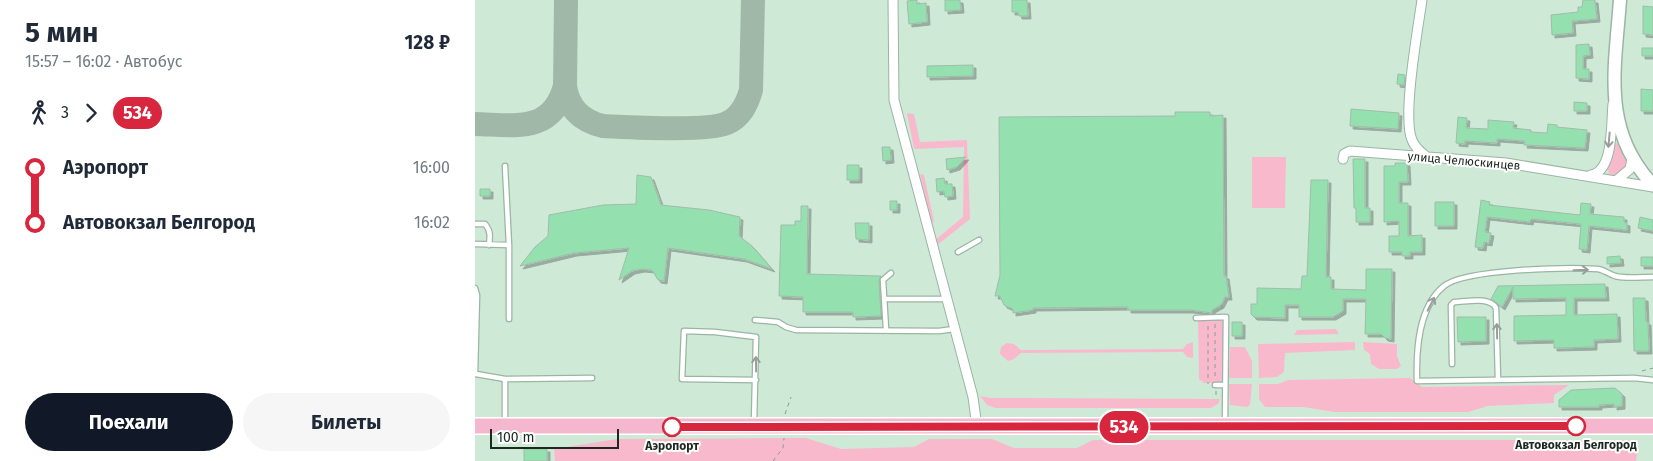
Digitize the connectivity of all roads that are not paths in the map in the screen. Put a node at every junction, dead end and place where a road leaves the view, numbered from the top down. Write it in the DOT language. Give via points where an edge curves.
graph roads {
  1 [pos="893,0"];
  2 [pos="1422,0"];
  3 [pos="1620,0"];
  4 [pos="1613,95"];
  5 [pos="1427,157"];
  6 [pos="1632,158"];
  7 [pos="1343,159"];
  8 [pos="505,166"];
  9 [pos="1589,175"];
  10 [pos="1617,180"];
  11 [pos="1653,186"];
  12 [pos="475,224"];
  13 [pos="979,240"];
  14 [pos="475,244"];
  15 [pos="489,245"];
  16 [pos="509,245"];
  17 [pos="958,252"];
  18 [pos="891,273"];
  19 [pos="1653,277"];
  20 [pos="475,288"];
  21 [pos="884,299"];
  22 [pos="946,299"];
  23 [pos="1196,318"];
  24 [pos="509,319"];
  25 [pos="755,320"];
  26 [pos="885,329"];
  27 [pos="954,329"];
  28 [pos="1452,364"];
  29 [pos="475,374"];
  30 [pos="592,378"];
  31 [pos="505,379"];
  32 [pos="1497,379"];
  33 [pos="756,380"];
  34 [pos="1653,380"];
  35 [pos="1215,385"];
  36 [pos="1225,385"];
  37 [pos="475,426"];
  38 [pos="505,426"];
  39 [pos="1653,426"];
  40 [pos="754,427"];
  41 [pos="977,427"];
  42 [pos="1225,427"];
  1 -- 22 [label="street" via="894,100"];
  2 -- 5 [label="street" via="1412,71 1409,125 1417,149"];
  3 -- 4 [label="street"];
  4 -- 6 [label="street" via="1620,131"];
  4 -- 9 [label="street, one-way" via="1607,162 1600,171"];
  5 -- 7 [label="street, улица Челюскинцев" via="1350,151 1344,154"];
  5 -- 9 [label="street, улица Челюскинцев" via="1506,163"];
  6 -- 10 [label="street" via="1630,169"];
  6 -- 11 [label="street"];
  8 -- 16 [label="lane"];
  9 -- 10 [label="street, улица Челюскинцев"];
  10 -- 11 [label="street, улица Челюскинцев"];
  12 -- 15 [label="lane" via="488,227"];
  13 -- 17 [label="lane"];
  14 -- 15 [label="lane"];
  15 -- 16 [label="lane"];
  16 -- 24 [label="lane"];
  18 -- 21 [label="lane" via="884,277"];
  32 -- 19 [label="lane, one-way" via="1417,381 1421,330 1433,299 1443,286 1454,280 1490,272 1597,269 1616,276"];
  20 -- 29 [label="lane"];
  21 -- 22 [label="lane"];
  21 -- 26 [label="lane"];
  22 -- 27 [label="street"];
  23 -- 36 [label="lane" via="1225,317"];
  25 -- 26 [label="lane" via="778,322 796,330"];
  26 -- 27 [label="lane"];
  27 -- 41 [label="street" via="973,398"];
  32 -- 28 [label="lane, one-way" via="1496,308 1488,301 1454,302 1451,305"];
  29 -- 31 [label="lane"];
  30 -- 31 [label="lane"];
  31 -- 38 [label="lane"];
  32 -- 34 [label="lane"];
  33 -- 33 [label="lane, one-way" via="755,337 684,332 682,379"];
  33 -- 40 [label="lane"];
  35 -- 36 [label="lane"];
  36 -- 42 [label="lane"];
  37 -- 38 [label="main road"];
  38 -- 40 [label="main road"];
  39 -- 42 [label="main road"];
  40 -- 41 [label="main road"];
  41 -- 42 [label="main road"];
}
